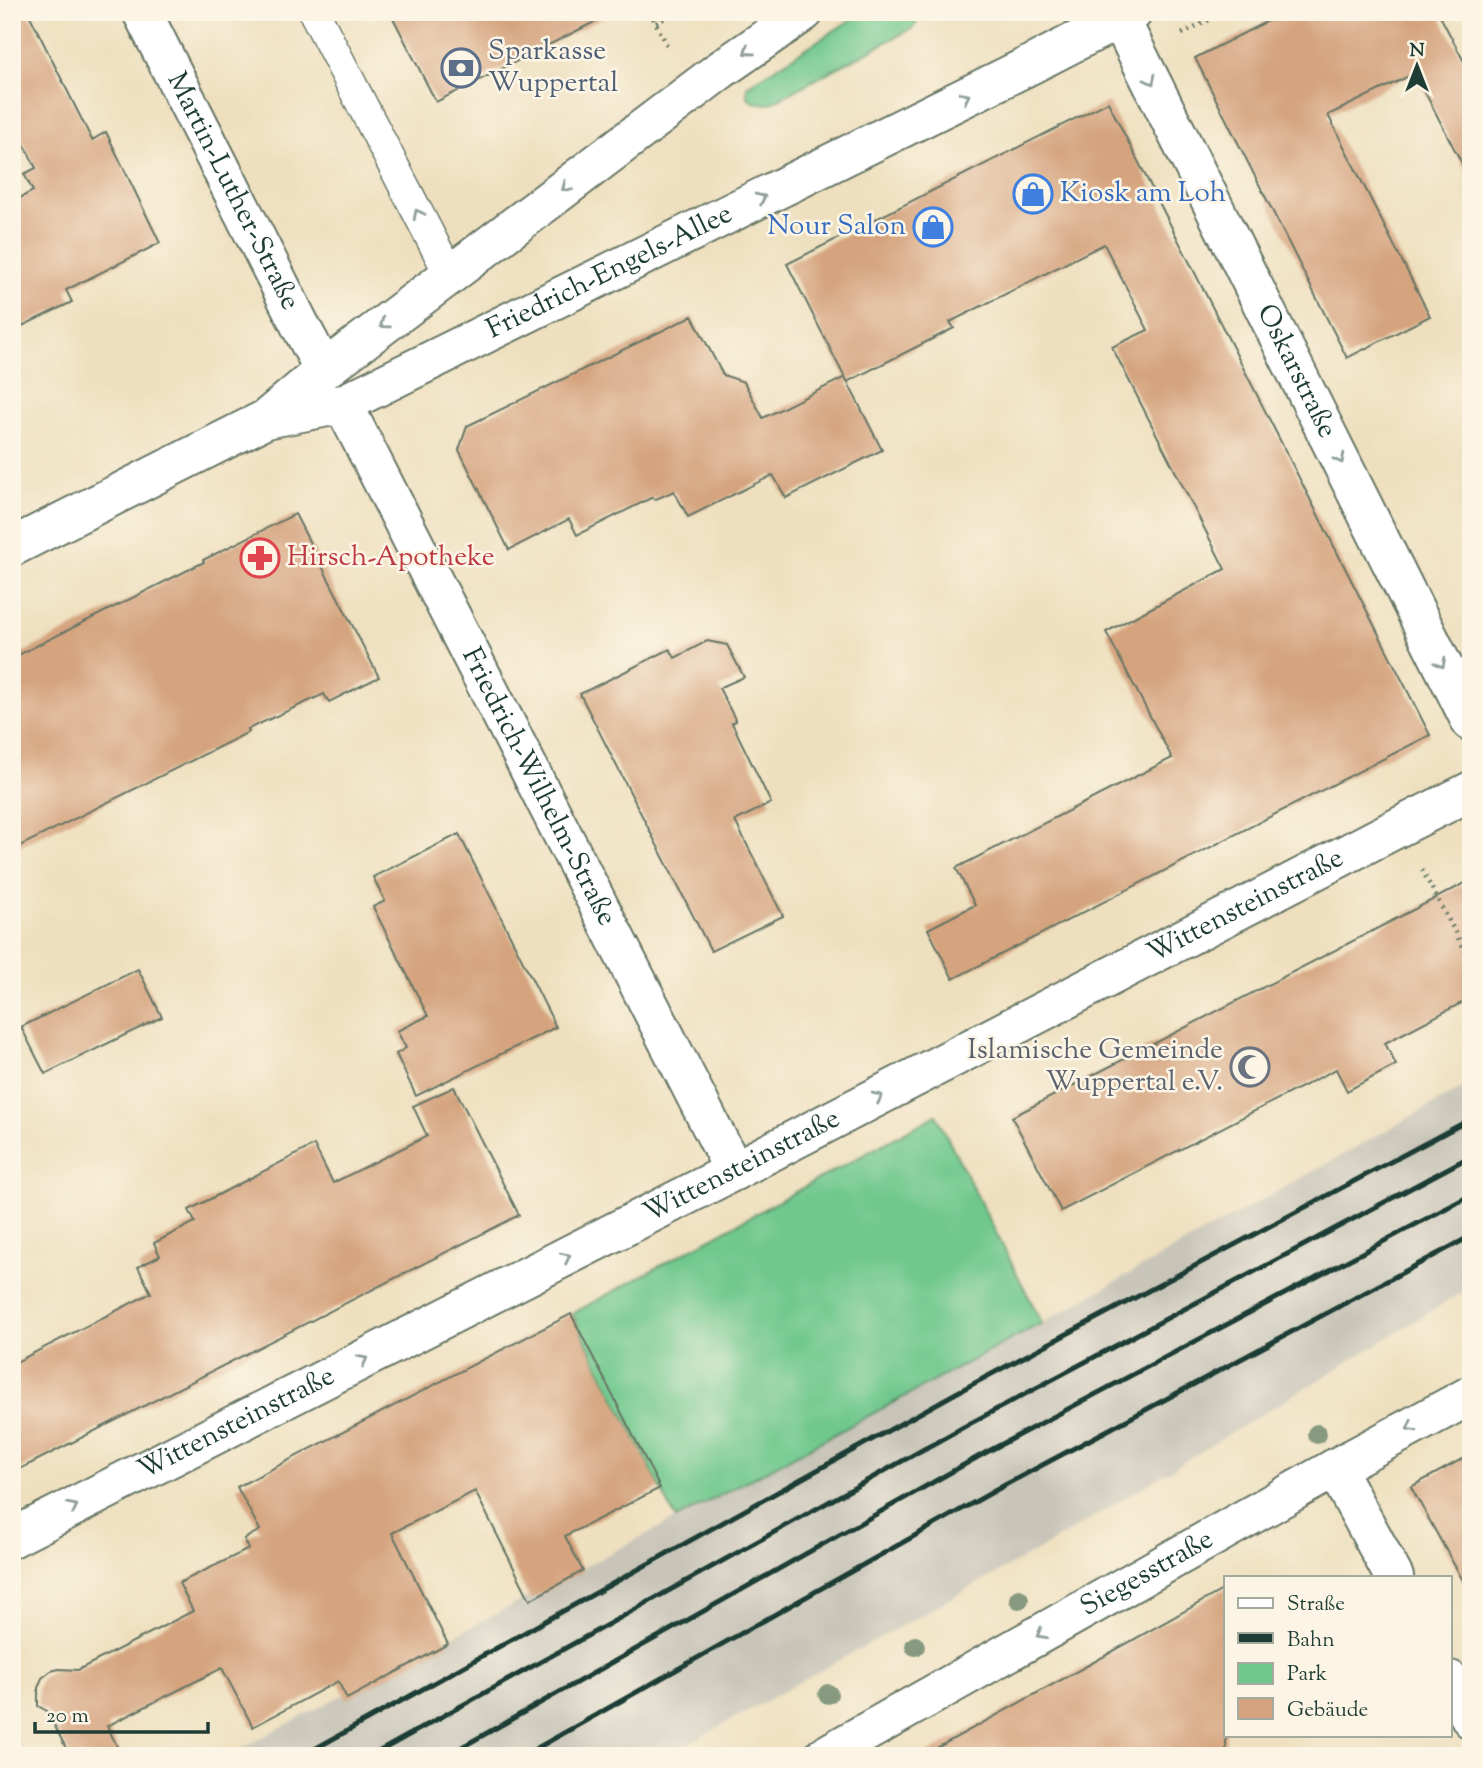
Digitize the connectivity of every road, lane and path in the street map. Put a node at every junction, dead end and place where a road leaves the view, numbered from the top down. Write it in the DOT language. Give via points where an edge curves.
graph roads {
  1 [pos="142,12"];
  2 [pos="314,12"];
  3 [pos="650,12"];
  4 [pos="677,12"];
  5 [pos="804,12"];
  6 [pos="1225,12"];
  7 [pos="1127,16"];
  8 [pos="1212,19"];
  9 [pos="450,275"];
  10 [pos="324,370"];
  11 [pos="343,404"];
  12 [pos="267,419"];
  13 [pos="12,547"];
  14 [pos="1471,722"];
  15 [pos="1471,791"];
  16 [pos="1420,865"];
  17 [pos="1471,962"];
  18 [pos="734,1171"];
  19 [pos="1471,1395"];
  20 [pos="1335,1468"];
  21 [pos="12,1538"];
  22 [pos="1393,1576"];
  23 [pos="1452,1684"];
  24 [pos="1471,1719"];
  25 [pos="824,1756"];
  1 -- 10 [label="street, Martin-Luther-Straße"];
  9 -- 2 [label="lane, one-way"];
  3 -- 4 [label="path" via="656,23"];
  5 -- 9 [label="street, Friedrich-Engels-Allee, one-way"];
  6 -- 8 [label="path"];
  11 -- 7 [label="street, Friedrich-Engels-Allee, one-way"];
  7 -- 14 [label="street, Oskarstraße, one-way"];
  9 -- 10 [label="street, Friedrich-Engels-Allee, one-way"];
  10 -- 12 [label="street, Friedrich-Engels-Allee"];
  11 -- 12 [label="street, Friedrich-Engels-Allee"];
  11 -- 18 [label="street, Friedrich-Wilhelm-Straße"];
  12 -- 13 [label="street, Friedrich-Engels-Allee"];
  18 -- 15 [label="street, Wittensteinstraße, one-way"];
  16 -- 17 [label="path"];
  21 -- 18 [label="street, Wittensteinstraße, one-way"];
  19 -- 20 [label="street, Siegesstraße, one-way"];
  20 -- 22 [label="street"];
  20 -- 25 [label="street, Siegesstraße, one-way"];
  23 -- 24 [label="street"];
}
